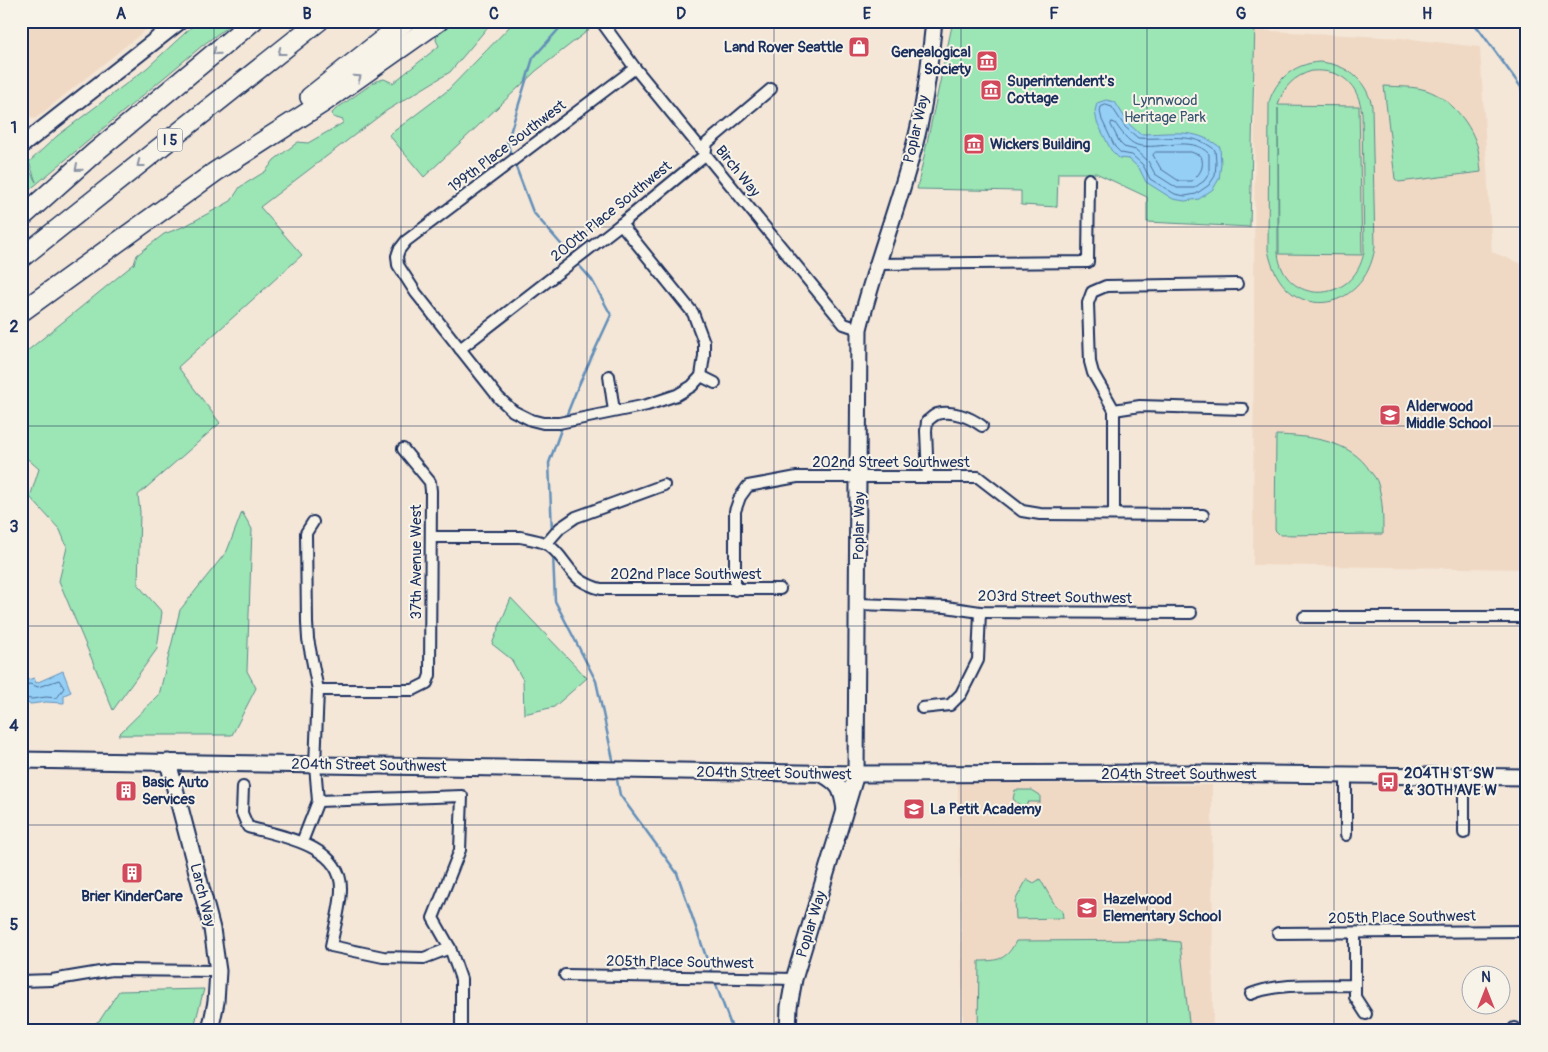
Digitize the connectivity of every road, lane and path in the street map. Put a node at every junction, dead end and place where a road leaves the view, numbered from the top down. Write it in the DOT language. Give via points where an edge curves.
graph roads {
  1 [pos="180,21"];
  2 [pos="253,21"];
  3 [pos="319,21"];
  4 [pos="406,21"];
  5 [pos="439,21"];
  6 [pos="600,21"];
  7 [pos="934,21"];
  8 [pos="635,68"];
  9 [pos="771,89"];
  10 [pos="21,146"];
  11 [pos="706,155"];
  12 [pos="215,172"];
  13 [pos="1089,179"];
  14 [pos="21,218"];
  15 [pos="621,224"];
  16 [pos="21,258"];
  17 [pos="877,264"];
  18 [pos="1237,284"];
  19 [pos="21,312"];
  20 [pos="21,326"];
  21 [pos="859,329"];
  22 [pos="460,349"];
  23 [pos="609,376"];
  24 [pos="701,376"];
  25 [pos="715,384"];
  26 [pos="1243,409"];
  27 [pos="1114,410"];
  28 [pos="614,411"];
  29 [pos="982,426"];
  30 [pos="403,449"];
  31 [pos="860,476"];
  32 [pos="928,477"];
  33 [pos="664,484"];
  34 [pos="1114,514"];
  35 [pos="1203,516"];
  36 [pos="313,522"];
  37 [pos="431,537"];
  38 [pos="546,544"];
  39 [pos="780,589"];
  40 [pos="735,590"];
  41 [pos="858,604"];
  42 [pos="980,612"];
  43 [pos="1191,613"];
  44 [pos="1304,617"];
  45 [pos="1527,617"];
  46 [pos="318,690"];
  47 [pos="922,708"];
  48 [pos="21,760"];
  49 [pos="168,762"];
  50 [pos="315,764"];
  51 [pos="822,774"];
  52 [pos="856,774"];
  53 [pos="1346,775"];
  54 [pos="1464,777"];
  55 [pos="1527,777"];
  56 [pos="243,787"];
  57 [pos="318,801"];
  58 [pos="846,810"];
  59 [pos="1464,832"];
  60 [pos="1346,835"];
  61 [pos="302,842"];
  62 [pos="1527,931"];
  63 [pos="1278,933"];
  64 [pos="1354,933"];
  65 [pos="450,948"];
  66 [pos="218,972"];
  67 [pos="565,975"];
  68 [pos="794,980"];
  69 [pos="21,981"];
  70 [pos="1354,985"];
  71 [pos="1251,994"];
  72 [pos="1366,1014"];
  73 [pos="461,1027"];
  74 [pos="210,1031"];
  75 [pos="788,1031"];
  1 -- 10 [label="street"];
  2 -- 14 [label="highway, one-way"];
  3 -- 16 [label="highway, I 5, one-way"];
  4 -- 12 [label="highway"];
  12 -- 5 [label="highway, one-way" via="324,102"];
  6 -- 8 [label="street, Birch Way"];
  7 -- 17 [label="street, Poplar Way" via="917,134"];
  8 -- 11 [label="street, Birch Way"];
  8 -- 22 [label="street, 199th Place Southwest" via="406,241 399,250 398,265"];
  9 -- 11 [label="street, 200th Place Southwest" via="707,143"];
  11 -- 15 [label="street, 200th Place Southwest"];
  11 -- 21 [label="street, Birch Way" via="844,324"];
  12 -- 19 [label="highway"];
  12 -- 20 [label="highway"];
  13 -- 17 [label="street" via="1088,262"];
  15 -- 22 [label="street, 200th Place Southwest"];
  15 -- 24 [label="street" via="694,314 704,342"];
  17 -- 21 [label="street, Poplar Way"];
  18 -- 27 [label="street" via="1106,286 1092,292 1088,303 1090,362"];
  21 -- 31 [label="street, Poplar Way"];
  22 -- 28 [label="street" via="499,398 513,411 531,420 559,423"];
  23 -- 28 [label="street"];
  24 -- 25 [label="street"];
  24 -- 28 [label="street" via="677,395"];
  26 -- 27 [label="street" via="1140,406"];
  27 -- 34 [label="street"];
  29 -- 32 [label="street" via="963,416 950,414 936,414 927,421"];
  30 -- 37 [label="street, 37th Avenue West" via="430,482"];
  31 -- 32 [label="street, 202nd Street Southwest"];
  31 -- 40 [label="street, 202nd Street Southwest" via="796,477 748,486 736,511"];
  31 -- 41 [label="street, Poplar Way"];
  32 -- 34 [label="street, 202nd Street Southwest" via="978,477 1022,511"];
  33 -- 38 [label="street" via="576,517 560,528"];
  34 -- 35 [label="street, 202nd Street Southwest"];
  36 -- 46 [label="street" via="306,533 307,622"];
  37 -- 38 [label="street, 202nd Place Southwest" via="520,537"];
  37 -- 46 [label="street, 37th Avenue West" via="431,665 426,683 404,690"];
  38 -- 40 [label="street, 202nd Place Southwest" via="578,579 601,589"];
  39 -- 40 [label="street, 202nd Place Southwest"];
  41 -- 42 [label="street, 203rd Street Southwest" via="946,607"];
  41 -- 52 [label="street, Poplar Way"];
  42 -- 43 [label="street, 203rd Street Southwest"];
  42 -- 47 [label="street" via="978,660 961,694 950,705"];
  44 -- 45 [label="street"];
  46 -- 50 [label="street"];
  48 -- 49 [label="street, 204th Street Southwest"];
  49 -- 50 [label="street, 204th Street Southwest"];
  49 -- 66 [label="street, Larch Way" via="212,929"];
  50 -- 51 [label="street, 204th Street Southwest"];
  50 -- 57 [label="street"];
  51 -- 52 [label="street, 204th Street Southwest"];
  51 -- 58 [label="street" via="840,787"];
  52 -- 53 [label="street, 204th Street Southwest"];
  52 -- 58 [label="street, Poplar Way"];
  53 -- 54 [label="street, 204th Street Southwest"];
  53 -- 60 [label="street"];
  54 -- 55 [label="street, 204th Street Southwest"];
  54 -- 59 [label="street"];
  56 -- 61 [label="street" via="242,813 248,827"];
  57 -- 61 [label="street"];
  57 -- 65 [label="street" via="462,796 460,850 433,918"];
  58 -- 68 [label="street, Poplar Way"];
  61 -- 65 [label="street" via="324,854 338,872 341,888 331,946 383,957 424,958"];
  62 -- 64 [label="street, 205th Place Southwest"];
  63 -- 64 [label="street, 205th Place Southwest"];
  64 -- 70 [label="street"];
  65 -- 73 [label="street" via="461,979"];
  66 -- 69 [label="street" via="112,970 52,980"];
  66 -- 74 [label="street, Larch Way"];
  67 -- 68 [label="street, 205th Place Southwest"];
  68 -- 75 [label="street, Poplar Way"];
  70 -- 71 [label="street" via="1281,987 1261,989"];
  70 -- 72 [label="street" via="1354,997"];
}
